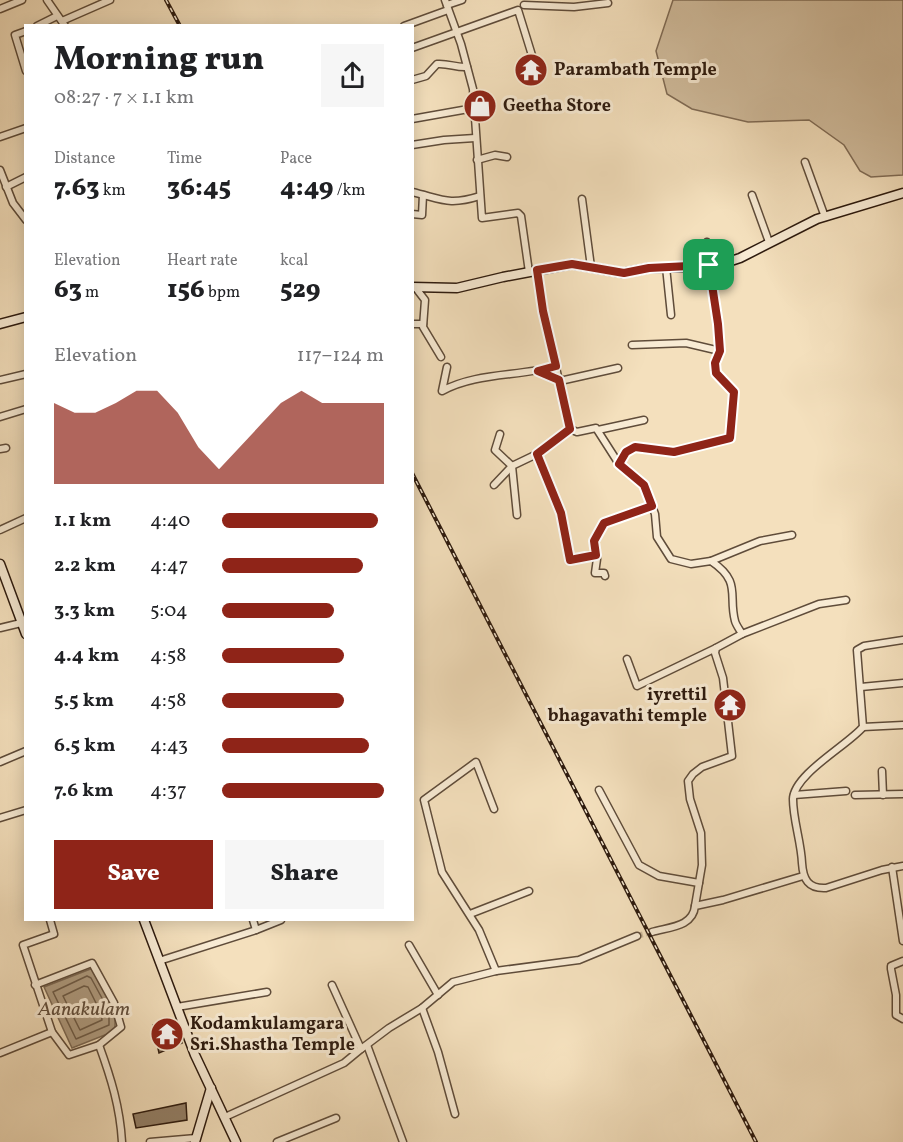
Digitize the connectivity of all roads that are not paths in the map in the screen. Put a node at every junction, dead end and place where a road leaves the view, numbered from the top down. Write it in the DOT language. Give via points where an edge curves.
graph roads {
  1 [pos="22,0"];
  2 [pos="47,0"];
  3 [pos="110,0"];
  4 [pos="462,0"];
  5 [pos="523,2"];
  6 [pos="609,3"];
  7 [pos="447,5"];
  8 [pos="0,9"];
  9 [pos="518,10"];
  10 [pos="61,21"];
  11 [pos="408,24"];
  12 [pos="24,32"];
  13 [pos="456,33"];
  14 [pos="414,47"];
  15 [pos="535,64"];
  16 [pos="24,65"];
  17 [pos="467,67"];
  18 [pos="414,79"];
  19 [pos="474,108"];
  20 [pos="414,119"];
  21 [pos="24,129"];
  22 [pos="0,137"];
  23 [pos="475,138"];
  24 [pos="414,146"];
  25 [pos="507,157"];
  26 [pos="477,160"];
  27 [pos="805,162"];
  28 [pos="0,170"];
  29 [pos="24,178"];
  30 [pos="6,187"];
  31 [pos="414,193"];
  32 [pos="903,193"];
  33 [pos="423,195"];
  34 [pos="752,195"];
  35 [pos="480,196"];
  36 [pos="582,198"];
  37 [pos="24,207"];
  38 [pos="19,210"];
  39 [pos="414,214"];
  40 [pos="24,217"];
  41 [pos="825,217"];
  42 [pos="707,242"];
  43 [pos="769,242"];
  44 [pos="709,265"];
  45 [pos="591,267"];
  46 [pos="666,267"];
  47 [pos="533,271"];
  48 [pos="414,287"];
  49 [pos="671,315"];
  50 [pos="24,318"];
  51 [pos="0,324"];
  52 [pos="414,324"];
  53 [pos="423,324"];
  54 [pos="632,345"];
  55 [pos="720,351"];
  56 [pos="441,357"];
  57 [pos="556,366"];
  58 [pos="447,367"];
  59 [pos="618,369"];
  60 [pos="538,371"];
  61 [pos="24,374"];
  62 [pos="0,380"];
  63 [pos="559,381"];
  64 [pos="24,410"];
  65 [pos="0,417"];
  66 [pos="644,420"];
  67 [pos="570,429"];
  68 [pos="598,430"];
  69 [pos="500,434"];
  70 [pos="537,454"];
  71 [pos="619,464"];
  72 [pos="513,465"];
  73 [pos="494,485"];
  74 [pos="652,506"];
  75 [pos="517,515"];
  76 [pos="24,519"];
  77 [pos="0,530"];
  78 [pos="792,536"];
  79 [pos="596,555"];
  80 [pos="711,561"];
  81 [pos="0,564"];
  82 [pos="605,576"];
  83 [pos="846,600"];
  84 [pos="21,623"];
  85 [pos="0,628"];
  86 [pos="24,630"];
  87 [pos="742,634"];
  88 [pos="903,640"];
  89 [pos="716,648"];
  90 [pos="627,659"];
  91 [pos="903,683"];
  92 [pos="861,687"];
  93 [pos="903,725"];
  94 [pos="863,727"];
  95 [pos="24,752"];
  96 [pos="0,762"];
  97 [pos="882,771"];
  98 [pos="598,790"];
  99 [pos="846,791"];
  100 [pos="903,794"];
  101 [pos="794,795"];
  102 [pos="855,795"];
  103 [pos="883,795"];
  104 [pos="494,809"];
  105 [pos="24,811"];
  106 [pos="0,818"];
  107 [pos="903,866"];
  108 [pos="892,867"];
  109 [pos="803,876"];
  110 [pos="699,883"];
  111 [pos="529,891"];
  112 [pos="695,906"];
  113 [pos="470,914"];
  114 [pos="50,921"];
  115 [pos="144,921"];
  116 [pos="253,921"];
  117 [pos="278,921"];
  118 [pos="256,930"];
  119 [pos="652,932"];
  120 [pos="637,936"];
  121 [pos="903,941"];
  122 [pos="409,945"];
  123 [pos="159,961"];
  124 [pos="903,962"];
  125 [pos="496,971"];
  126 [pos="35,985"];
  127 [pos="332,985"];
  128 [pos="267,992"];
  129 [pos="438,995"];
  130 [pos="177,1007"];
  131 [pos="422,1008"];
  132 [pos="903,1019"];
  133 [pos="52,1032"];
  134 [pos="99,1045"];
  135 [pos="364,1047"];
  136 [pos="0,1053"];
  137 [pos="211,1088"];
  138 [pos="455,1114"];
  139 [pos="225,1118"];
  140 [pos="336,1118"];
  141 [pos="196,1140"];
  142 [pos="122,1142"];
  143 [pos="150,1142"];
  144 [pos="236,1142"];
  145 [pos="277,1142"];
  146 [pos="403,1142"];
  1 -- 8 [label="street"];
  2 -- 10 [label="street"];
  3 -- 10 [label="street"];
  4 -- 7 [label="street"];
  5 -- 6 [label="street" via="573,8"];
  5 -- 9 [label="street"];
  7 -- 11 [label="street"];
  7 -- 13 [label="street"];
  9 -- 13 [label="street"];
  9 -- 15 [label="street"];
  12 -- 16 [label="street" via="15,35"];
  13 -- 14 [label="street"];
  13 -- 17 [label="street"];
  17 -- 18 [label="street" via="437,64 426,76"];
  17 -- 19 [label="street"];
  19 -- 20 [label="street"];
  19 -- 23 [label="street"];
  21 -- 22 [label="street"];
  23 -- 24 [label="street"];
  23 -- 26 [label="street"];
  25 -- 26 [label="street" via="495,155"];
  26 -- 35 [label="street"];
  27 -- 41 [label="street"];
  28 -- 30 [label="street"];
  29 -- 30 [label="street"];
  30 -- 38 [label="street"];
  31 -- 33 [label="street"];
  32 -- 41 [label="main road"];
  33 -- 35 [label="street" via="439,201"];
  33 -- 39 [label="street" via="422,214"];
  34 -- 43 [label="street"];
  35 -- 47 [label="street" via="482,218 518,213 521,216"];
  36 -- 45 [label="street"];
  37 -- 38 [label="street"];
  38 -- 40 [label="street"];
  41 -- 43 [label="main road"];
  42 -- 44 [label="street"];
  43 -- 44 [label="main road" via="740,258"];
  44 -- 46 [label="main road"];
  44 -- 55 [label="street"];
  45 -- 46 [label="main road" via="624,273"];
  45 -- 47 [label="main road" via="572,264"];
  46 -- 49 [label="street"];
  47 -- 48 [label="main road" via="457,288"];
  47 -- 57 [label="street"];
  48 -- 53 [label="street" via="425,300"];
  50 -- 51 [label="main road"];
  52 -- 53 [label="street"];
  53 -- 56 [label="street"];
  54 -- 55 [label="street" via="686,343"];
  55 -- 71 [label="street" via="716,373 734,392 730,438 674,452 635,447 626,452"];
  57 -- 60 [label="street"];
  57 -- 63 [label="street"];
  58 -- 60 [label="street" via="442,391 474,379"];
  59 -- 63 [label="street"];
  60 -- 63 [label="street"];
  61 -- 62 [label="street"];
  63 -- 67 [label="street"];
  64 -- 65 [label="street"];
  66 -- 68 [label="street"];
  67 -- 68 [label="street"];
  67 -- 70 [label="street"];
  68 -- 71 [label="street"];
  69 -- 72 [label="street" via="495,450"];
  70 -- 72 [label="street"];
  70 -- 79 [label="street" via="561,513 570,560"];
  71 -- 74 [label="street" via="644,485"];
  72 -- 73 [label="street"];
  72 -- 75 [label="street"];
  74 -- 79 [label="street" via="604,523 594,541"];
  74 -- 80 [label="street" via="657,537 671,559 691,564"];
  76 -- 77 [label="street"];
  78 -- 80 [label="street" via="760,541"];
  79 -- 82 [label="street" via="595,573"];
  80 -- 87 [label="street" via="722,568 734,590 735,621"];
  81 -- 84 [label="main road"];
  83 -- 87 [label="street" via="819,604"];
  84 -- 85 [label="street"];
  84 -- 86 [label="main road"];
  87 -- 89 [label="street"];
  88 -- 92 [label="street" via="857,650"];
  89 -- 90 [label="street" via="637,686"];
  89 -- 110 [label="street" via="732,756 702,767 688,781 701,833"];
  91 -- 92 [label="street"];
  92 -- 94 [label="street"];
  93 -- 94 [label="street"];
  94 -- 101 [label="street" via="818,763"];
  95 -- 96 [label="street"];
  97 -- 103 [label="street"];
  98 -- 110 [label="street" via="639,865 659,876"];
  99 -- 101 [label="street"];
  100 -- 103 [label="street"];
  101 -- 109 [label="street"];
  102 -- 103 [label="street"];
  104 -- 113 [label="street" via="476,762 424,800 442,872"];
  105 -- 106 [label="street"];
  107 -- 108 [label="street"];
  108 -- 109 [label="street" via="826,888 809,884"];
  108 -- 121 [label="street"];
  109 -- 112 [label="street"];
  110 -- 112 [label="street"];
  111 -- 113 [label="street"];
  112 -- 119 [label="street" via="688,921"];
  113 -- 125 [label="street"];
  114 -- 126 [label="street" via="54,934 23,945"];
  115 -- 123 [label="main road"];
  116 -- 118 [label="street"];
  117 -- 118 [label="street"];
  118 -- 123 [label="street"];
  120 -- 125 [label="street" via="579,960"];
  122 -- 129 [label="street"];
  123 -- 130 [label="main road"];
  124 -- 132 [label="street" via="891,966 896,1015"];
  125 -- 129 [label="street" via="453,982"];
  126 -- 133 [label="street"];
  126 -- 134 [label="street" via="92,963 114,1003 121,1027"];
  127 -- 135 [label="street" via="351,1030"];
  128 -- 130 [label="street"];
  129 -- 131 [label="street"];
  130 -- 137 [label="main road"];
  131 -- 135 [label="street"];
  131 -- 138 [label="street"];
  133 -- 134 [label="street" via="69,1055"];
  133 -- 136 [label="street"];
  134 -- 142 [label="street" via="114,1085"];
  135 -- 139 [label="street" via="334,1068"];
  135 -- 146 [label="street"];
  137 -- 139 [label="main road"];
  137 -- 141 [label="main road"];
  139 -- 144 [label="main road"];
  140 -- 145 [label="street"];
  141 -- 143 [label="street"];
}
